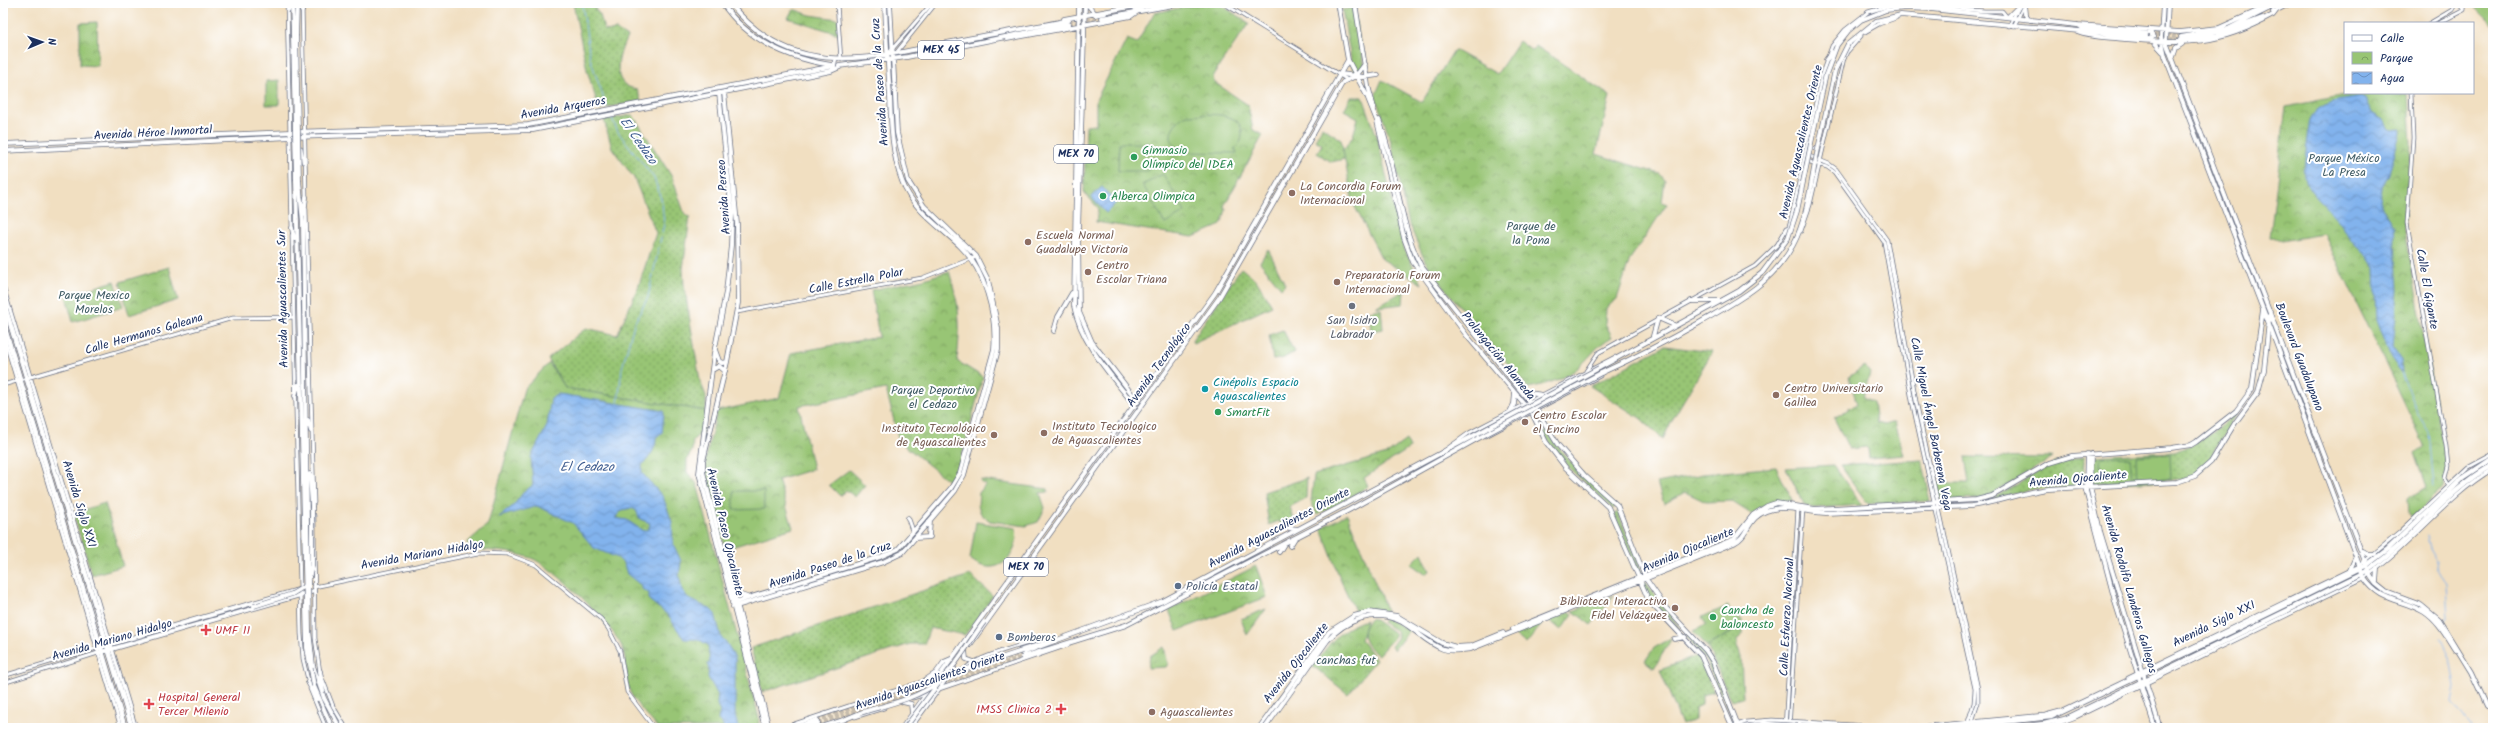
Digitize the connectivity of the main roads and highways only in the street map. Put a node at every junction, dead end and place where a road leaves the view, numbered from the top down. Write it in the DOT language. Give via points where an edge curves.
graph roads {
  1 [pos="290,3"];
  2 [pos="297,3"];
  3 [pos="722,3"];
  4 [pos="730,3"];
  5 [pos="885,3"];
  6 [pos="890,3"];
  7 [pos="1079,3"];
  8 [pos="1085,3"];
  9 [pos="1157,3"];
  10 [pos="1184,3"];
  11 [pos="1338,3"];
  12 [pos="1355,3"];
  13 [pos="2163,3"];
  14 [pos="2168,3"];
  15 [pos="2280,3"];
  16 [pos="2291,3"];
  17 [pos="2022,4"];
  18 [pos="1923,5"];
  19 [pos="1138,9"];
  20 [pos="1931,9"];
  21 [pos="288,10"];
  22 [pos="1873,10"];
  23 [pos="302,11"];
  24 [pos="2276,11"];
  25 [pos="1085,15"];
  26 [pos="1080,16"];
  27 [pos="1094,16"];
  28 [pos="1861,16"];
  29 [pos="2006,16"];
  30 [pos="1866,17"];
  31 [pos="2030,20"];
  32 [pos="1876,21"];
  33 [pos="1070,22"];
  34 [pos="1082,24"];
  35 [pos="1871,28"];
  36 [pos="2161,31"];
  37 [pos="2166,31"];
  38 [pos="295,35"];
  39 [pos="2147,35"];
  40 [pos="2180,38"];
  41 [pos="2152,41"];
  42 [pos="1850,42"];
  43 [pos="2161,42"];
  44 [pos="2166,42"];
  45 [pos="2185,43"];
  46 [pos="887,44"];
  47 [pos="1836,47"];
  48 [pos="2164,53"];
  49 [pos="878,56"];
  50 [pos="891,56"];
  51 [pos="902,58"];
  52 [pos="1844,58"];
  53 [pos="2174,59"];
  54 [pos="835,60"];
  55 [pos="841,60"];
  56 [pos="1348,60"];
  57 [pos="1826,60"];
  58 [pos="877,62"];
  59 [pos="1365,64"];
  60 [pos="834,66"];
  61 [pos="840,66"];
  62 [pos="890,69"];
  63 [pos="1341,74"];
  64 [pos="1378,75"];
  65 [pos="1356,76"];
  66 [pos="1367,77"];
  67 [pos="721,88"];
  68 [pos="721,93"];
  69 [pos="1374,107"];
  70 [pos="292,134"];
  71 [pos="304,134"];
  72 [pos="3,144"];
  73 [pos="3,151"];
  74 [pos="298,181"];
  75 [pos="306,197"];
  76 [pos="1793,213"];
  77 [pos="303,222"];
  78 [pos="292,228"];
  79 [pos="1787,239"];
  80 [pos="296,245"];
  81 [pos="974,258"];
  82 [pos="1073,291"];
  83 [pos="726,292"];
  84 [pos="3,300"];
  85 [pos="1691,301"];
  86 [pos="1722,301"];
  87 [pos="738,305"];
  88 [pos="2263,310"];
  89 [pos="2270,311"];
  90 [pos="305,313"];
  91 [pos="309,321"];
  92 [pos="2261,321"];
  93 [pos="3,322"];
  94 [pos="2268,322"];
  95 [pos="1675,325"];
  96 [pos="1054,331"];
  97 [pos="1653,337"];
  98 [pos="715,348"];
  99 [pos="2270,349"];
  100 [pos="2266,355"];
  101 [pos="2288,355"];
  102 [pos="727,362"];
  103 [pos="712,370"];
  104 [pos="725,372"];
  105 [pos="299,381"];
  106 [pos="1521,392"];
  107 [pos="1515,394"];
  108 [pos="1542,395"];
  109 [pos="295,396"];
  110 [pos="1138,401"];
  111 [pos="1134,405"];
  112 [pos="1141,406"];
  113 [pos="40,410"];
  114 [pos="1138,410"];
  115 [pos="1510,412"];
  116 [pos="1535,412"];
  117 [pos="306,415"];
  118 [pos="39,418"];
  119 [pos="311,431"];
  120 [pos="1474,438"];
  121 [pos="307,453"];
  122 [pos="2089,454"];
  123 [pos="2493,458"];
  124 [pos="2493,465"];
  125 [pos="2088,486"];
  126 [pos="1937,506"];
  127 [pos="908,518"];
  128 [pos="930,519"];
  129 [pos="1303,521"];
  130 [pos="1311,522"];
  131 [pos="306,523"];
  132 [pos="1289,528"];
  133 [pos="1298,529"];
  134 [pos="912,532"];
  135 [pos="1296,537"];
  136 [pos="914,538"];
  137 [pos="1285,543"];
  138 [pos="1290,546"];
  139 [pos="2362,549"];
  140 [pos="1279,552"];
  141 [pos="2375,554"];
  142 [pos="2356,556"];
  143 [pos="2366,563"];
  144 [pos="2360,567"];
  145 [pos="2377,569"];
  146 [pos="2350,570"];
  147 [pos="2370,572"];
  148 [pos="2363,576"];
  149 [pos="1646,578"];
  150 [pos="1639,580"];
  151 [pos="733,586"];
  152 [pos="2378,586"];
  153 [pos="306,590"];
  154 [pos="750,599"];
  155 [pos="2398,602"];
  156 [pos="737,603"];
  157 [pos="1146,603"];
  158 [pos="2417,603"];
  159 [pos="732,605"];
  160 [pos="999,605"];
  161 [pos="1145,609"];
  162 [pos="226,616"];
  163 [pos="741,619"];
  164 [pos="1685,637"];
  165 [pos="1674,639"];
  166 [pos="1035,646"];
  167 [pos="109,647"];
  168 [pos="99,650"];
  169 [pos="965,651"];
  170 [pos="1022,654"];
  171 [pos="2460,654"];
  172 [pos="952,659"];
  173 [pos="974,662"];
  174 [pos="320,671"];
  175 [pos="2140,674"];
  176 [pos="924,681"];
  177 [pos="308,682"];
  178 [pos="2143,683"];
  179 [pos="324,698"];
  180 [pos="903,702"];
  181 [pos="321,705"];
  182 [pos="2493,709"];
  183 [pos="912,714"];
  184 [pos="762,719"];
  185 [pos="841,721"];
  186 [pos="817,724"];
  187 [pos="1787,725"];
  188 [pos="1969,725"];
  189 [pos="1732,727"];
  190 [pos="1738,727"];
  191 [pos="125,728"];
  192 [pos="132,728"];
  193 [pos="332,728"];
  194 [pos="340,728"];
  195 [pos="761,728"];
  196 [pos="765,728"];
  197 [pos="769,728"];
  198 [pos="794,728"];
  199 [pos="804,728"];
  200 [pos="903,728"];
  201 [pos="910,728"];
  202 [pos="1259,728"];
  203 [pos="1265,728"];
  204 [pos="1831,728"];
  205 [pos="1941,728"];
  206 [pos="2006,728"];
  207 [pos="2155,728"];
  208 [pos="2160,728"];
  1 -- 21 [label="main road"];
  1 -- 38 [label="main road, Avenida Aguascalientes Sur"];
  2 -- 23 [label="main road"];
  2 -- 38 [label="main road, Avenida Aguascalientes Sur"];
  3 -- 60 [label="main road, MEX 45" via="739,24 763,43 791,55"];
  4 -- 54 [label="main road, MEX 45" via="752,26 774,42 804,54"];
  5 -- 46 [label="main road, Avenida Paseo de la Cruz"];
  6 -- 50 [label="main road, Avenida Paseo de la Cruz"];
  7 -- 26 [label="main road, MEX 70"];
  8 -- 25 [label="main road, MEX 70"];
  8 -- 27 [label="main road"];
  9 -- 19 [label="main road"];
  10 -- 19 [label="main road"];
  11 -- 56 [label="main road, Prolongación Alameda"];
  12 -- 59 [label="main road, Prolongación Alameda"];
  13 -- 36 [label="main road, Boulevard Guadalupano"];
  14 -- 37 [label="main road, Boulevard Guadalupano"];
  15 -- 40 [label="main road, Avenida Aguascalientes Oriente" via="2228,29"];
  16 -- 24 [label="main road, Avenida Aguascalientes Oriente"];
  17 -- 29 [label="main road"];
  17 -- 31 [label="main road"];
  18 -- 20 [label="main road"];
  19 -- 27 [label="main road"];
  19 -- 27 [label="main road" via="1131,16"];
  20 -- 29 [label="main road, Avenida Aguascalientes Oriente"];
  20 -- 30 [label="main road, Avenida Aguascalientes Oriente" via="1894,8"];
  22 -- 30 [label="main road"];
  24 -- 40 [label="main road, Avenida Aguascalientes Oriente" via="2228,32"];
  24 -- 45 [label="main road, Avenida Aguascalientes Oriente" via="2273,15 2233,35"];
  25 -- 26 [label="main road"];
  25 -- 27 [label="main road"];
  25 -- 34 [label="main road, MEX 70"];
  26 -- 33 [label="main road"];
  26 -- 34 [label="main road, MEX 70"];
  27 -- 34 [label="main road"];
  28 -- 30 [label="main road"];
  29 -- 31 [label="main road, Avenida Aguascalientes Oriente"];
  30 -- 47 [label="main road, Avenida Aguascalientes Oriente" via="1848,31"];
  31 -- 39 [label="main road, Avenida Aguascalientes Oriente"];
  32 -- 35 [label="main road"];
  32 -- 39 [label="main road, Avenida Aguascalientes Oriente" via="1899,16 2077,32"];
  32 -- 42 [label="main road, Avenida Aguascalientes Oriente"];
  33 -- 34 [label="main road"];
  33 -- 50 [label="main road, MEX 45" via="997,33"];
  33 -- 51 [label="main road, MEX 45"];
  34 -- 82 [label="main road, MEX 70"];
  34 -- 110 [label="main road, MEX 70" via="1078,231 1080,312 1092,342"];
  36 -- 37 [label="main road, Avenida Aguascalientes Oriente"];
  36 -- 39 [label="main road, Avenida Aguascalientes Oriente"];
  36 -- 43 [label="main road, Boulevard Guadalupano"];
  37 -- 40 [label="main road, Avenida Aguascalientes Oriente"];
  37 -- 44 [label="main road, Boulevard Guadalupano"];
  38 -- 74 [label="main road, Avenida Aguascalientes Sur, bridge"];
  39 -- 41 [label="main road, Avenida Aguascalientes Oriente"];
  40 -- 44 [label="main road, Avenida Aguascalientes Oriente"];
  40 -- 45 [label="main road, Avenida Aguascalientes Oriente"];
  41 -- 43 [label="main road, Avenida Aguascalientes Oriente"];
  41 -- 48 [label="main road"];
  42 -- 52 [label="main road"];
  42 -- 120 [label="main road, Avenida Aguascalientes Oriente, bridge" via="1835,70 1804,217 1795,241 1773,273 1750,293 1664,343"];
  43 -- 44 [label="main road, Avenida Aguascalientes Oriente"];
  43 -- 48 [label="main road, Boulevard Guadalupano"];
  44 -- 53 [label="main road, Boulevard Guadalupano"];
  45 -- 53 [label="main road" via="2176,48"];
  46 -- 49 [label="main road"];
  46 -- 50 [label="main road, Avenida Paseo de la Cruz"];
  47 -- 57 [label="main road"];
  47 -- 79 [label="main road, Avenida Aguascalientes Oriente, bridge" via="1826,74 1797,211"];
  48 -- 88 [label="main road, Boulevard Guadalupano"];
  49 -- 50 [label="main road, MEX 45"];
  49 -- 55 [label="main road, MEX 45"];
  50 -- 51 [label="main road, MEX 45"];
  50 -- 58 [label="main road, MEX 45"];
  50 -- 62 [label="main road, Avenida Paseo de la Cruz"];
  51 -- 62 [label="main road"];
  53 -- 89 [label="main road, Boulevard Guadalupano"];
  54 -- 55 [label="main road, MEX 45"];
  54 -- 60 [label="main road"];
  55 -- 61 [label="main road"];
  56 -- 63 [label="main road, Avenida Tecnológico / MEX 70"];
  56 -- 65 [label="main road, Prolongación Alameda"];
  58 -- 61 [label="main road, MEX 45"];
  58 -- 62 [label="main road"];
  59 -- 65 [label="main road"];
  59 -- 66 [label="main road, Prolongación Alameda"];
  60 -- 61 [label="main road, MEX 45"];
  60 -- 67 [label="main road, Avenida Arqueros"];
  61 -- 68 [label="main road, Avenida Arqueros" via="831,71"];
  62 -- 81 [label="main road, Avenida Paseo de la Cruz" via="897,133 908,181 924,206"];
  63 -- 65 [label="main road"];
  63 -- 110 [label="main road, Avenida Tecnológico / MEX 70" via="1215,293"];
  64 -- 66 [label="main road"];
  65 -- 66 [label="main road"];
  65 -- 69 [label="main road"];
  65 -- 107 [label="main road, Prolongación Alameda" via="1379,128 1404,238 1413,262 1463,330"];
  65 -- 112 [label="main road, Avenida Tecnológico / MEX 70" via="1346,79 1230,281"];
  66 -- 69 [label="main road, Prolongación Alameda"];
  67 -- 68 [label="main road, Avenida Perseo"];
  67 -- 71 [label="main road, Avenida Arqueros" via="518,126"];
  68 -- 71 [label="main road, Avenida Arqueros" via="554,128 513,132"];
  68 -- 83 [label="main road, Avenida Perseo" via="732,222"];
  68 -- 87 [label="main road, Avenida Perseo" via="737,229"];
  69 -- 106 [label="main road, Prolongación Alameda" via="1385,134 1410,239 1421,266"];
  70 -- 71 [label="main road, Avenida Héroe Inmortal"];
  70 -- 72 [label="main road, Avenida Héroe Inmortal"];
  70 -- 73 [label="main road, Avenida Héroe Inmortal"];
  74 -- 77 [label="main road, Avenida Aguascalientes Sur"];
  74 -- 80 [label="main road, Avenida Aguascalientes Sur"];
  75 -- 77 [label="main road"];
  76 -- 79 [label="main road"];
  77 -- 90 [label="main road, Avenida Aguascalientes Sur"];
  78 -- 80 [label="main road"];
  79 -- 86 [label="main road, Avenida Aguascalientes Oriente" via="1762,273"];
  80 -- 105 [label="main road, Avenida Aguascalientes Sur"];
  81 -- 128 [label="main road, Avenida Paseo de la Cruz" via="986,274 998,328 998,350 964,475 955,491"];
  81 -- 134 [label="main road, Avenida Paseo de la Cruz" via="986,291 994,328 994,349 960,473 951,488"];
  82 -- 96 [label="main road" via="1058,317"];
  82 -- 111 [label="main road, MEX 70" via="1079,326 1089,344"];
  83 -- 98 [label="main road, Avenida Paseo Ojocaliente"];
  84 -- 118 [label="highway, Avenida Siglo XXI"];
  85 -- 86 [label="main road"];
  86 -- 95 [label="main road, Avenida Aguascalientes Oriente"];
  87 -- 102 [label="main road, Avenida Paseo Ojocaliente"];
  88 -- 92 [label="main road"];
  88 -- 94 [label="main road, Boulevard Guadalupano"];
  89 -- 94 [label="main road"];
  89 -- 101 [label="main road, Boulevard Guadalupano"];
  90 -- 91 [label="main road"];
  90 -- 117 [label="main road, Avenida Aguascalientes Sur"];
  92 -- 94 [label="main road"];
  92 -- 122 [label="main road, Avenida Ojocaliente" via="2256,376 2246,399 2232,414 2196,442 2183,447"];
  93 -- 168 [label="highway, Avenida Siglo XXI"];
  94 -- 100 [label="main road, Avenida Ojocaliente"];
  94 -- 101 [label="main road"];
  94 -- 142 [label="main road, Boulevard Guadalupano"];
  95 -- 97 [label="main road, Avenida Aguascalientes Oriente"];
  95 -- 97 [label="main road" via="1658,318"];
  97 -- 120 [label="main road, Avenida Aguascalientes Oriente, bridge"];
  98 -- 102 [label="main road" via="719,361"];
  98 -- 103 [label="main road, Avenida Paseo Ojocaliente"];
  99 -- 100 [label="main road"];
  100 -- 125 [label="main road, Avenida Ojocaliente" via="2258,392 2210,462 2196,476 2178,482"];
  101 -- 139 [label="main road, Boulevard Guadalupano"];
  102 -- 104 [label="main road, Avenida Paseo Ojocaliente"];
  103 -- 104 [label="main road" via="719,366"];
  103 -- 159 [label="main road, Avenida Paseo Ojocaliente" via="699,473"];
  104 -- 151 [label="main road, Avenida Paseo Ojocaliente" via="703,461 703,472"];
  105 -- 109 [label="main road"];
  105 -- 131 [label="main road, Avenida Aguascalientes Sur"];
  106 -- 108 [label="main road"];
  106 -- 116 [label="main road, Prolongación Alameda"];
  107 -- 115 [label="main road"];
  107 -- 116 [label="main road, Prolongación Alameda" via="1524,405"];
  110 -- 111 [label="main road, Avenida Tecnológico / MEX 70"];
  110 -- 112 [label="main road, MEX 70"];
  111 -- 114 [label="main road, MEX 70"];
  111 -- 172 [label="main road, Avenida Tecnológico / MEX 70"];
  112 -- 114 [label="main road, Avenida Tecnológico / MEX 70"];
  113 -- 118 [label="highway"];
  114 -- 160 [label="main road, Avenida Tecnológico / MEX 70"];
  116 -- 149 [label="main road, Prolongación Alameda" via="1558,445 1585,476 1617,506"];
  116 -- 150 [label="main road, Prolongación Alameda" via="1546,442 1566,468 1608,507"];
  117 -- 119 [label="main road"];
  117 -- 121 [label="main road, Avenida Aguascalientes Sur"];
  118 -- 167 [label="highway, Avenida Siglo XXI"];
  120 -- 130 [label="main road, Avenida Aguascalientes Oriente" via="1441,452"];
  120 -- 135 [label="main road, Avenida Aguascalientes Oriente" via="1453,453"];
  121 -- 131 [label="main road, Avenida Aguascalientes Sur"];
  121 -- 162 [label="main road, bridge" via="312,506 312,566 307,582 292,594"];
  122 -- 125 [label="main road, Avenida Rodolfo Landeros Gallegos"];
  122 -- 126 [label="main road, Avenida Ojocaliente" via="2049,463 1984,499"];
  123 -- 143 [label="highway, Avenida Siglo XXI" via="2462,478 2388,549 2381,551"];
  124 -- 147 [label="highway, Avenida Siglo XXI" via="2474,475"];
  125 -- 126 [label="main road, Avenida Ojocaliente" via="2031,491 1991,504"];
  125 -- 175 [label="main road, Avenida Rodolfo Landeros Gallegos" via="2103,558"];
  126 -- 149 [label="main road, Avenida Ojocaliente" via="1768,510 1754,520 1739,541"];
  127 -- 134 [label="main road"];
  128 -- 136 [label="main road, Avenida Paseo de la Cruz"];
  128 -- 136 [label="main road" via="930,537"];
  129 -- 130 [label="main road"];
  130 -- 133 [label="main road, Avenida Aguascalientes Oriente"];
  131 -- 153 [label="main road, Avenida Aguascalientes Sur, bridge"];
  132 -- 133 [label="main road"];
  133 -- 161 [label="main road, Avenida Aguascalientes Oriente"];
  134 -- 154 [label="main road, Avenida Paseo de la Cruz" via="898,549 880,557"];
  135 -- 137 [label="main road, Avenida Aguascalientes Oriente"];
  135 -- 138 [label="main road"];
  136 -- 154 [label="main road, Avenida Paseo de la Cruz" via="902,553 883,562"];
  137 -- 140 [label="main road"];
  137 -- 170 [label="main road, Avenida Aguascalientes Oriente" via="1126,625 1072,643"];
  139 -- 141 [label="main road" via="2368,554"];
  139 -- 143 [label="main road, Boulevard Guadalupano"];
  142 -- 144 [label="main road, Boulevard Guadalupano"];
  142 -- 146 [label="main road"];
  143 -- 144 [label="highway, Avenida Siglo XXI"];
  143 -- 147 [label="main road, Boulevard Guadalupano"];
  144 -- 148 [label="main road, Boulevard Guadalupano"];
  144 -- 175 [label="highway, Avenida Siglo XXI"];
  145 -- 152 [label="main road" via="2375,576"];
  147 -- 148 [label="highway, Avenida Siglo XXI"];
  147 -- 152 [label="main road, Boulevard Guadalupano"];
  148 -- 155 [label="main road, Boulevard Guadalupano" via="2379,594"];
  148 -- 178 [label="highway, Avenida Siglo XXI"];
  149 -- 150 [label="main road, Avenida Ojocaliente"];
  149 -- 190 [label="main road, Prolongación Alameda" via="1666,608 1713,662"];
  150 -- 164 [label="main road, Prolongación Alameda" via="1649,600"];
  150 -- 202 [label="main road, Avenida Ojocaliente" via="1470,646 1456,647 1442,643 1406,619 1389,613 1369,612 1350,618 1336,626 1324,639"];
  150 -- 203 [label="main road, Avenida Ojocaliente" via="1471,649 1444,650 1390,617 1356,620 1339,628 1327,641"];
  151 -- 154 [label="main road" via="738,594"];
  151 -- 156 [label="main road, Avenida Paseo Ojocaliente"];
  152 -- 158 [label="main road, Boulevard Guadalupano" via="2391,594"];
  153 -- 179 [label="main road, bridge" via="313,666"];
  153 -- 181 [label="main road, bridge" via="307,650 314,686"];
  154 -- 156 [label="main road, Avenida Paseo de la Cruz"];
  154 -- 163 [label="main road" via="743,608"];
  155 -- 158 [label="main road"];
  155 -- 171 [label="main road, Boulevard Guadalupano" via="2416,607 2430,616"];
  156 -- 159 [label="main road, Avenida Paseo de la Cruz"];
  156 -- 163 [label="main road, Avenida Paseo Ojocaliente"];
  157 -- 161 [label="main road"];
  158 -- 171 [label="main road, Boulevard Guadalupano" via="2439,620"];
  159 -- 184 [label="main road, Avenida Paseo Ojocaliente"];
  160 -- 169 [label="main road, Avenida Tecnológico / MEX 70"];
  160 -- 185 [label="main road, bridge" via="946,674 935,684 922,692"];
  161 -- 170 [label="main road, Avenida Aguascalientes Oriente" via="1056,639"];
  162 -- 167 [label="main road, Avenida Mariano Hidalgo"];
  162 -- 167 [label="main road, Avenida Mariano Hidalgo" via="315,589 300,590 233,607"];
  163 -- 197 [label="main road, Avenida Paseo Ojocaliente"];
  164 -- 165 [label="main road"];
  164 -- 189 [label="main road, Prolongación Alameda" via="1705,662"];
  166 -- 170 [label="main road"];
  167 -- 168 [label="main road, Avenida Mariano Hidalgo"];
  167 -- 192 [label="highway, Avenida Siglo XXI"];
  168 -- 191 [label="highway, Avenida Siglo XXI"];
  169 -- 173 [label="main road" via="966,659"];
  169 -- 201 [label="main road, Avenida Tecnológico / MEX 70"];
  170 -- 200 [label="main road, bridge" via="947,677"];
  171 -- 182 [label="main road, Boulevard Guadalupano" via="2487,706"];
  172 -- 176 [label="main road" via="944,662 936,673"];
  172 -- 183 [label="main road, Avenida Tecnológico / MEX 70"];
  174 -- 179 [label="main road"];
  175 -- 178 [label="main road, Avenida Rodolfo Landeros Gallegos"];
  175 -- 188 [label="highway, Avenida Siglo XXI" via="2051,716"];
  177 -- 181 [label="main road"];
  178 -- 206 [label="highway, Avenida Siglo XXI" via="2056,722"];
  178 -- 207 [label="main road, Avenida Rodolfo Landeros Gallegos"];
  178 -- 208 [label="main road, Avenida Rodolfo Landeros Gallegos"];
  179 -- 194 [label="main road"];
  180 -- 183 [label="main road" via="912,705"];
  181 -- 193 [label="main road"];
  183 -- 200 [label="main road, Avenida Tecnológico / MEX 70"];
  184 -- 195 [label="main road"];
  184 -- 196 [label="main road, Avenida Paseo Ojocaliente"];
  186 -- 198 [label="main road, Avenida Aguascalientes Oriente"];
  186 -- 199 [label="main road, Avenida Aguascalientes Oriente"];
  187 -- 190 [label="highway"];
  187 -- 204 [label="highway"];
  188 -- 205 [label="highway, Avenida Siglo XXI"];
}
